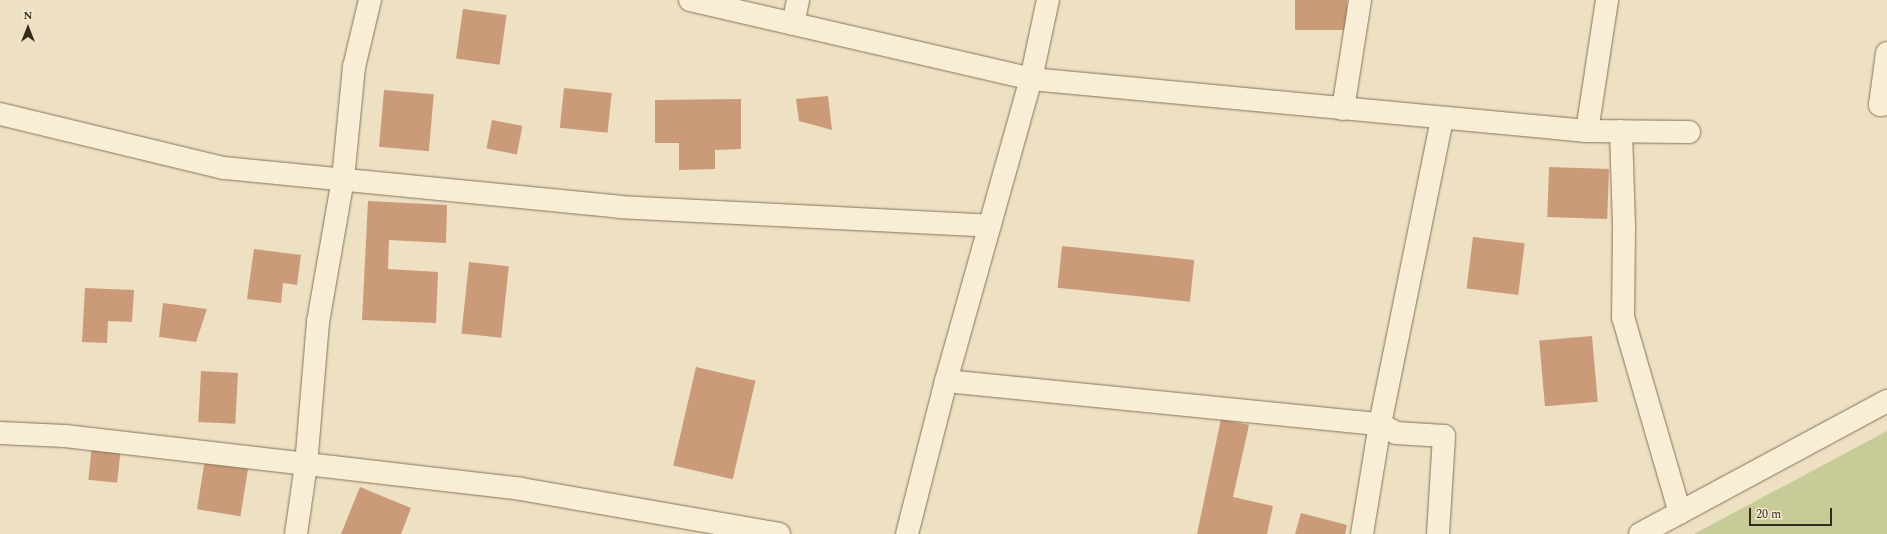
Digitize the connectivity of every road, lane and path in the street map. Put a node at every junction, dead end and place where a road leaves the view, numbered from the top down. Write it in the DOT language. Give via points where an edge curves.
graph roads {
  1 [pos="370,0"];
  2 [pos="690,0"];
  3 [pos="798,0"];
  4 [pos="1048,0"];
  5 [pos="1360,0"];
  6 [pos="1607,0"];
  7 [pos="793,24"];
  8 [pos="1887,53"];
  9 [pos="1031,79"];
  10 [pos="1887,104"];
  11 [pos="1343,109"];
  12 [pos="0,114"];
  13 [pos="1442,118"];
  14 [pos="1587,131"];
  15 [pos="1621,132"];
  16 [pos="1689,132"];
  17 [pos="343,179"];
  18 [pos="990,226"];
  19 [pos="946,381"];
  20 [pos="1887,401"];
  21 [pos="1380,424"];
  22 [pos="0,433"];
  23 [pos="306,465"];
  24 [pos="1680,513"];
  25 [pos="296,534"];
  26 [pos="779,534"];
  27 [pos="907,534"];
  28 [pos="1362,534"];
  29 [pos="1438,534"];
  30 [pos="1640,534"];
  1 -- 17 [label="street" via="354,67"];
  2 -- 7 [label="street"];
  3 -- 7 [label="street"];
  4 -- 9 [label="street"];
  5 -- 11 [label="street"];
  6 -- 14 [label="street"];
  7 -- 9 [label="street"];
  8 -- 10 [label="street" via="1880,105"];
  9 -- 11 [label="street"];
  9 -- 18 [label="street"];
  11 -- 13 [label="street"];
  12 -- 17 [label="street" via="224,168"];
  13 -- 14 [label="street"];
  13 -- 21 [label="street"];
  14 -- 15 [label="street"];
  15 -- 16 [label="street"];
  15 -- 24 [label="street" via="1623,316"];
  17 -- 18 [label="street" via="619,207"];
  17 -- 23 [label="street" via="318,322"];
  18 -- 19 [label="street"];
  19 -- 21 [label="street"];
  19 -- 27 [label="street"];
  20 -- 24 [label="street"];
  21 -- 28 [label="street"];
  21 -- 29 [label="street" via="1396,433 1444,436"];
  22 -- 23 [label="street" via="65,436"];
  23 -- 25 [label="street"];
  23 -- 26 [label="street" via="521,489"];
  24 -- 30 [label="street"];
}
